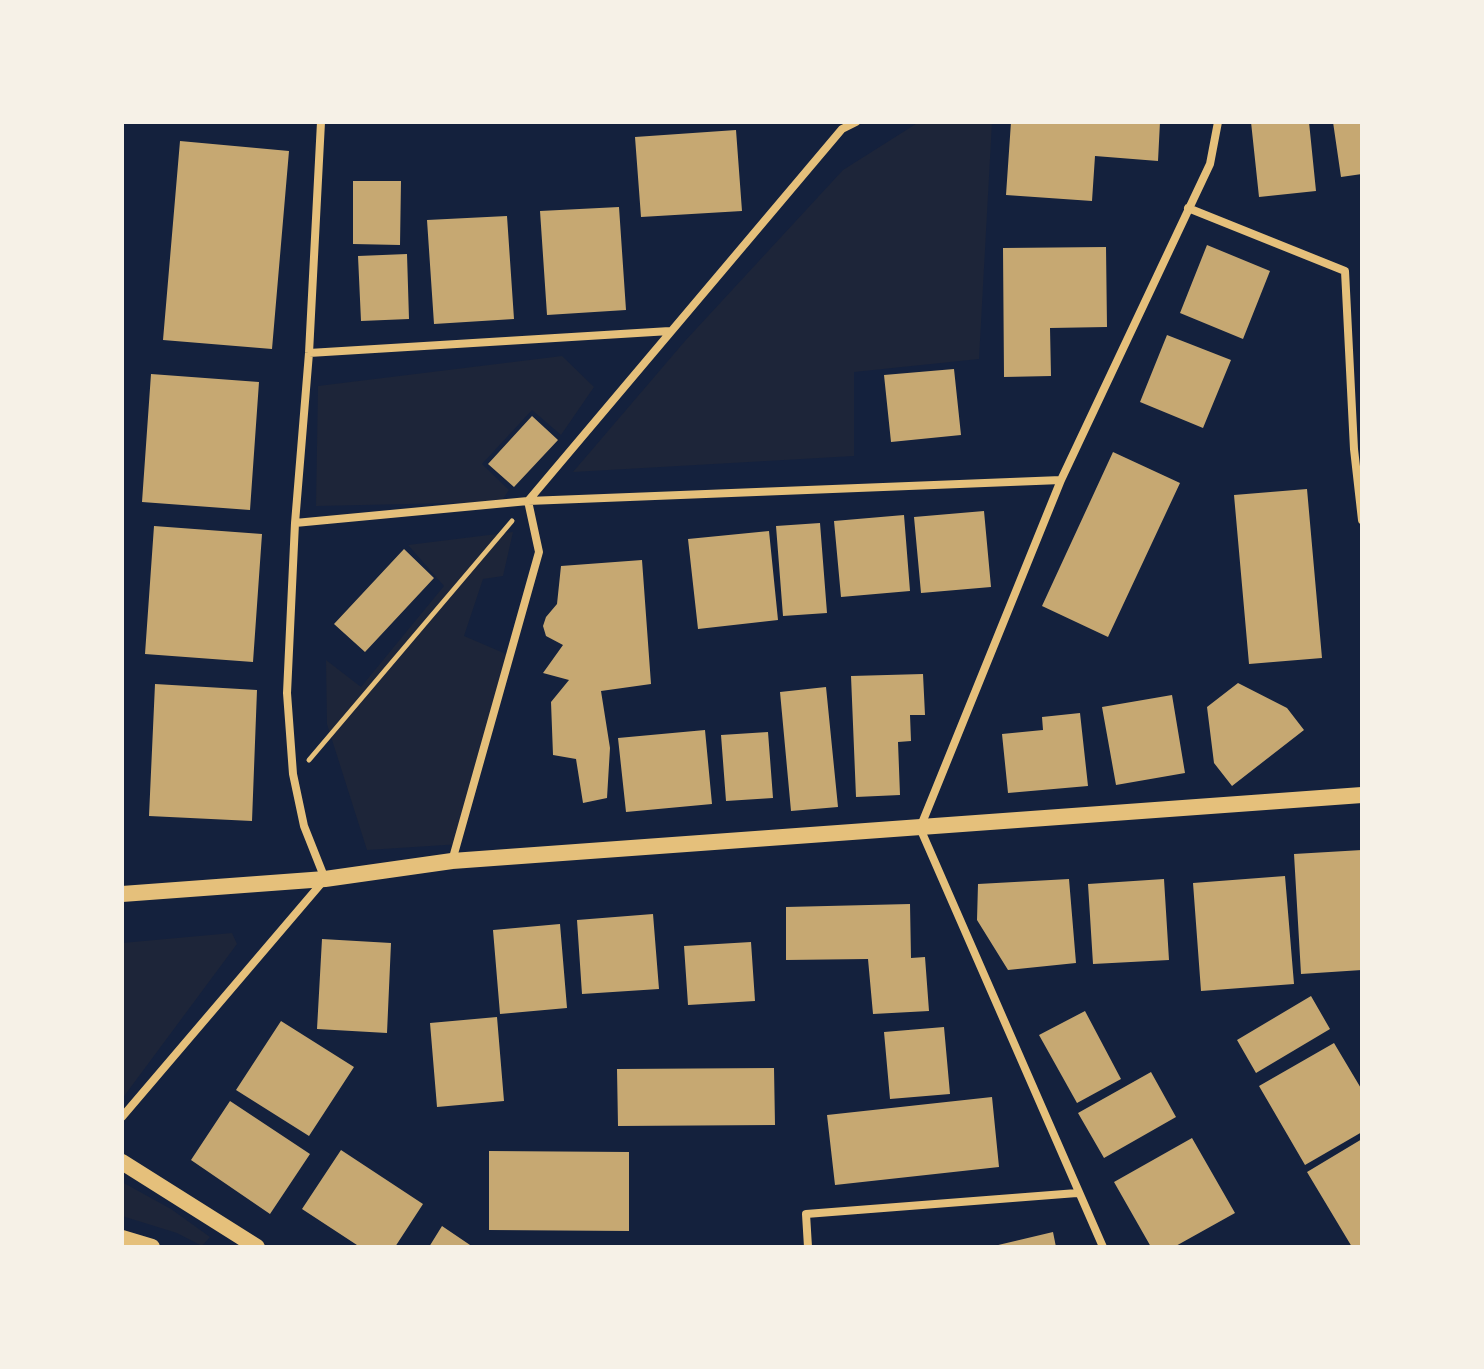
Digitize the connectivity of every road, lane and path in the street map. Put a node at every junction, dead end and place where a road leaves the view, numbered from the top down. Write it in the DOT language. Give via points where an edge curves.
graph roads {
  1 [pos="321,122"];
  2 [pos="856,122"];
  3 [pos="1218,122"];
  4 [pos="842,126"];
  5 [pos="1188,208"];
  6 [pos="670,331"];
  7 [pos="309,353"];
  8 [pos="1358,449"];
  9 [pos="1061,480"];
  10 [pos="528,501"];
  11 [pos="1362,520"];
  12 [pos="295,523"];
  13 [pos="293,774"];
  14 [pos="1362,795"];
  15 [pos="920,828"];
  16 [pos="452,861"];
  17 [pos="325,879"];
  18 [pos="122,894"];
  19 [pos="122,1117"];
  20 [pos="122,1162"];
  21 [pos="1077,1193"];
  22 [pos="122,1238"];
  23 [pos="152,1247"];
  24 [pos="257,1247"];
  25 [pos="808,1247"];
  26 [pos="1103,1247"];
  1 -- 7 [label="street"];
  2 -- 4 [label="street"];
  3 -- 5 [label="street" via="1210,164"];
  4 -- 6 [label="street"];
  5 -- 8 [label="street" via="1345,271"];
  5 -- 9 [label="street"];
  6 -- 7 [label="street"];
  6 -- 10 [label="street"];
  7 -- 12 [label="street"];
  8 -- 11 [label="street"];
  9 -- 10 [label="street"];
  9 -- 15 [label="street"];
  10 -- 12 [label="street"];
  10 -- 13 [label="path" via="319,751"];
  10 -- 16 [label="street" via="539,552"];
  12 -- 13 [label="street" via="287,693"];
  13 -- 17 [label="street" via="304,826"];
  14 -- 15 [label="main road"];
  15 -- 16 [label="main road"];
  15 -- 21 [label="street"];
  16 -- 17 [label="main road"];
  17 -- 18 [label="main road"];
  17 -- 19 [label="street"];
  20 -- 24 [label="main road"];
  21 -- 25 [label="street" via="806,1214"];
  21 -- 26 [label="street"];
  22 -- 23 [label="main road"];
}
